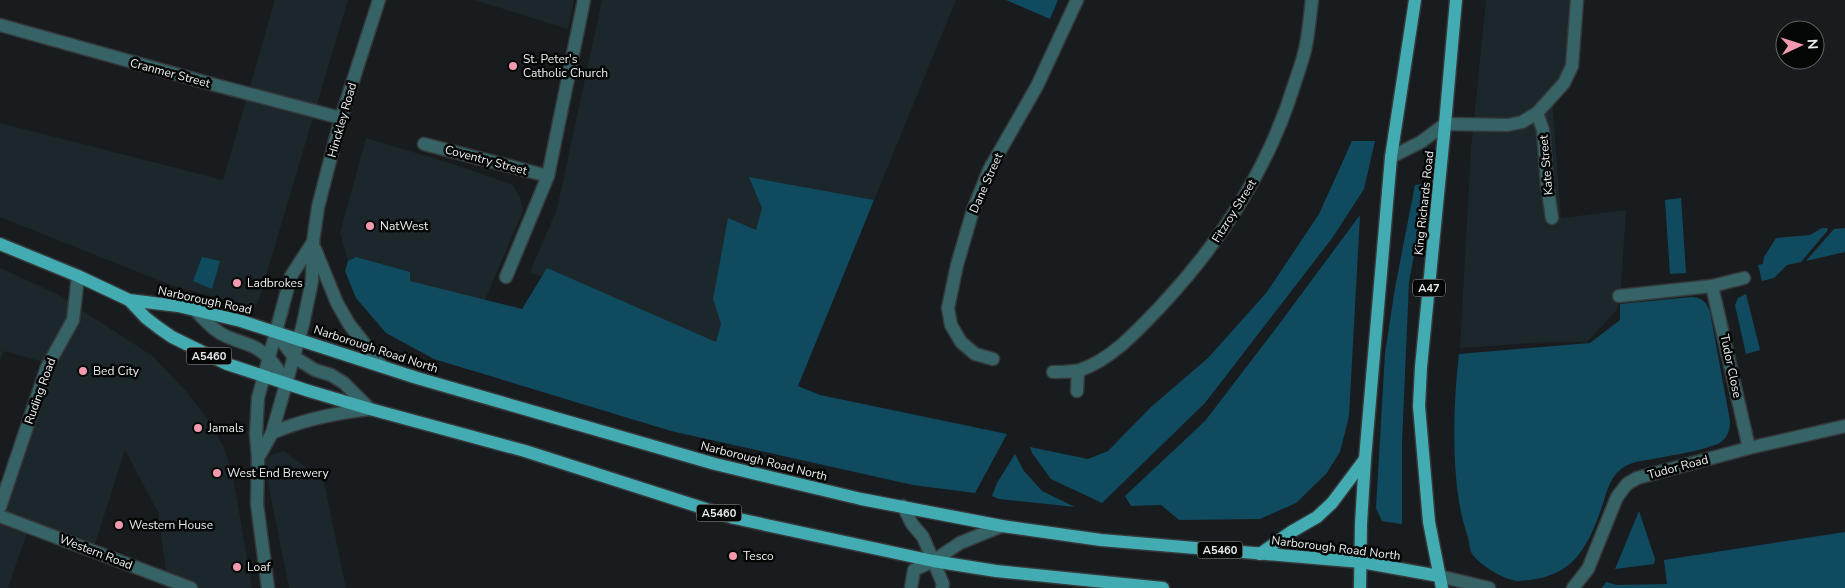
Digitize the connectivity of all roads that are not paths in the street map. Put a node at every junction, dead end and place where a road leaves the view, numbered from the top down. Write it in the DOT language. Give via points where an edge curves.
graph roads {
  1 [pos="379,0"];
  2 [pos="584,0"];
  3 [pos="1077,0"];
  4 [pos="1312,0"];
  5 [pos="1415,0"];
  6 [pos="1456,0"];
  7 [pos="1577,0"];
  8 [pos="0,25"];
  9 [pos="1537,113"];
  10 [pos="341,118"];
  11 [pos="1446,124"];
  12 [pos="424,144"];
  13 [pos="1391,157"];
  14 [pos="548,176"];
  15 [pos="1552,218"];
  16 [pos="313,242"];
  17 [pos="0,244"];
  18 [pos="78,276"];
  19 [pos="506,277"];
  20 [pos="1744,278"];
  21 [pos="1712,286"];
  22 [pos="1619,296"];
  23 [pos="129,300"];
  24 [pos="195,310"];
  25 [pos="275,332"];
  26 [pos="299,339"];
  27 [pos="268,357"];
  28 [pos="294,358"];
  29 [pos="993,359"];
  30 [pos="382,366"];
  31 [pos="1078,371"];
  32 [pos="1053,372"];
  33 [pos="264,376"];
  34 [pos="286,384"];
  35 [pos="1077,391"];
  36 [pos="370,409"];
  37 [pos="1845,426"];
  38 [pos="272,433"];
  39 [pos="1749,448"];
  40 [pos="258,458"];
  41 [pos="1365,460"];
  42 [pos="903,506"];
  43 [pos="0,507"];
  44 [pos="0,516"];
  45 [pos="1002,526"];
  46 [pos="1260,554"];
  47 [pos="933,561"];
  48 [pos="1361,562"];
  49 [pos="1440,582"];
  50 [pos="191,588"];
  51 [pos="268,588"];
  52 [pos="911,588"];
  53 [pos="942,588"];
  54 [pos="1163,588"];
  55 [pos="1360,588"];
  56 [pos="1489,588"];
  57 [pos="1573,588"];
  1 -- 10 [label="street, Hinckley Road"];
  2 -- 14 [label="street"];
  3 -- 29 [label="street, Dane Street" via="1037,86 989,170 957,265 948,308 951,325 961,342 975,354"];
  4 -- 31 [label="street, Fitzroy Street" via="1306,46 1287,109 1269,152 1218,239 1186,280 1141,326 1094,364"];
  5 -- 13 [label="main road"];
  6 -- 11 [label="main road, King Richards Road / A47"];
  7 -- 9 [label="street" via="1572,66 1564,83"];
  8 -- 10 [label="street, Cranmer Street"];
  9 -- 11 [label="street" via="1522,122 1508,125"];
  9 -- 15 [label="street, Kate Street" via="1543,130 1546,185"];
  10 -- 16 [label="street, Hinckley Road" via="318,207"];
  11 -- 13 [label="street" via="1421,142"];
  11 -- 49 [label="main road, King Richards Road / A47" via="1419,406 1430,534"];
  12 -- 14 [label="street, Coventry Street"];
  13 -- 41 [label="main road"];
  14 -- 19 [label="street"];
  16 -- 25 [label="street, Hinckley Road" via="291,276"];
  16 -- 26 [label="street, Hinckley Road" via="312,281"];
  16 -- 30 [label="street" via="337,303"];
  17 -- 18 [label="main road, Narborough Road / A5460"];
  18 -- 23 [label="main road, Narborough Road / A5460"];
  18 -- 43 [label="street, Ruding Road" via="73,320 47,367"];
  20 -- 21 [label="street"];
  21 -- 22 [label="street"];
  21 -- 39 [label="street, Tudor Close"];
  23 -- 24 [label="main road, Narborough Road / A5460"];
  23 -- 33 [label="main road, Narborough Road / A5460" via="146,318 172,337 228,364"];
  24 -- 25 [label="main road, Narborough Road / A5460"];
  24 -- 27 [label="street" via="222,334 256,348"];
  25 -- 26 [label="main road, Narborough Road North / A5460"];
  25 -- 27 [label="street, Hinckley Road"];
  25 -- 28 [label="street"];
  26 -- 28 [label="street, Hinckley Road"];
  26 -- 30 [label="main road, Narborough Road North / A5460"];
  27 -- 33 [label="street, Hinckley Road"];
  27 -- 34 [label="street"];
  28 -- 34 [label="street, Hinckley Road"];
  28 -- 36 [label="street" via="344,383"];
  30 -- 42 [label="main road, Narborough Road North / A5460" via="716,464"];
  31 -- 32 [label="street, Fitzroy Street"];
  31 -- 35 [label="street"];
  33 -- 34 [label="main road, Narborough Road / A5460"];
  33 -- 40 [label="street, Hinckley Road" via="256,413"];
  34 -- 36 [label="main road, A5460"];
  34 -- 38 [label="street, Hinckley Road"];
  36 -- 38 [label="street, A5460" via="317,417"];
  36 -- 47 [label="main road, A5460" via="525,451 734,518"];
  37 -- 39 [label="street, Tudor Road"];
  38 -- 40 [label="street, Hinckley Road"];
  39 -- 57 [label="street, Tudor Road" via="1637,478 1627,484 1618,497 1588,568"];
  40 -- 51 [label="street, Hinckley Road" via="257,504"];
  41 -- 46 [label="main road, Narborough Road North / A5460" via="1317,518"];
  41 -- 48 [label="main road"];
  42 -- 45 [label="main road, Narborough Road North / A5460"];
  42 -- 47 [label="street" via="923,537"];
  44 -- 50 [label="street, Western Road"];
  45 -- 46 [label="main road, Narborough Road North / A5460" via="1101,540"];
  45 -- 47 [label="street" via="960,543"];
  46 -- 48 [label="main road, Narborough Road North / A5460"];
  47 -- 52 [label="street" via="914,570"];
  47 -- 53 [label="street"];
  47 -- 54 [label="main road, A5460" via="996,571"];
  48 -- 49 [label="main road, Narborough Road North / A5460"];
  48 -- 55 [label="main road"];
  49 -- 56 [label="street"];
}
